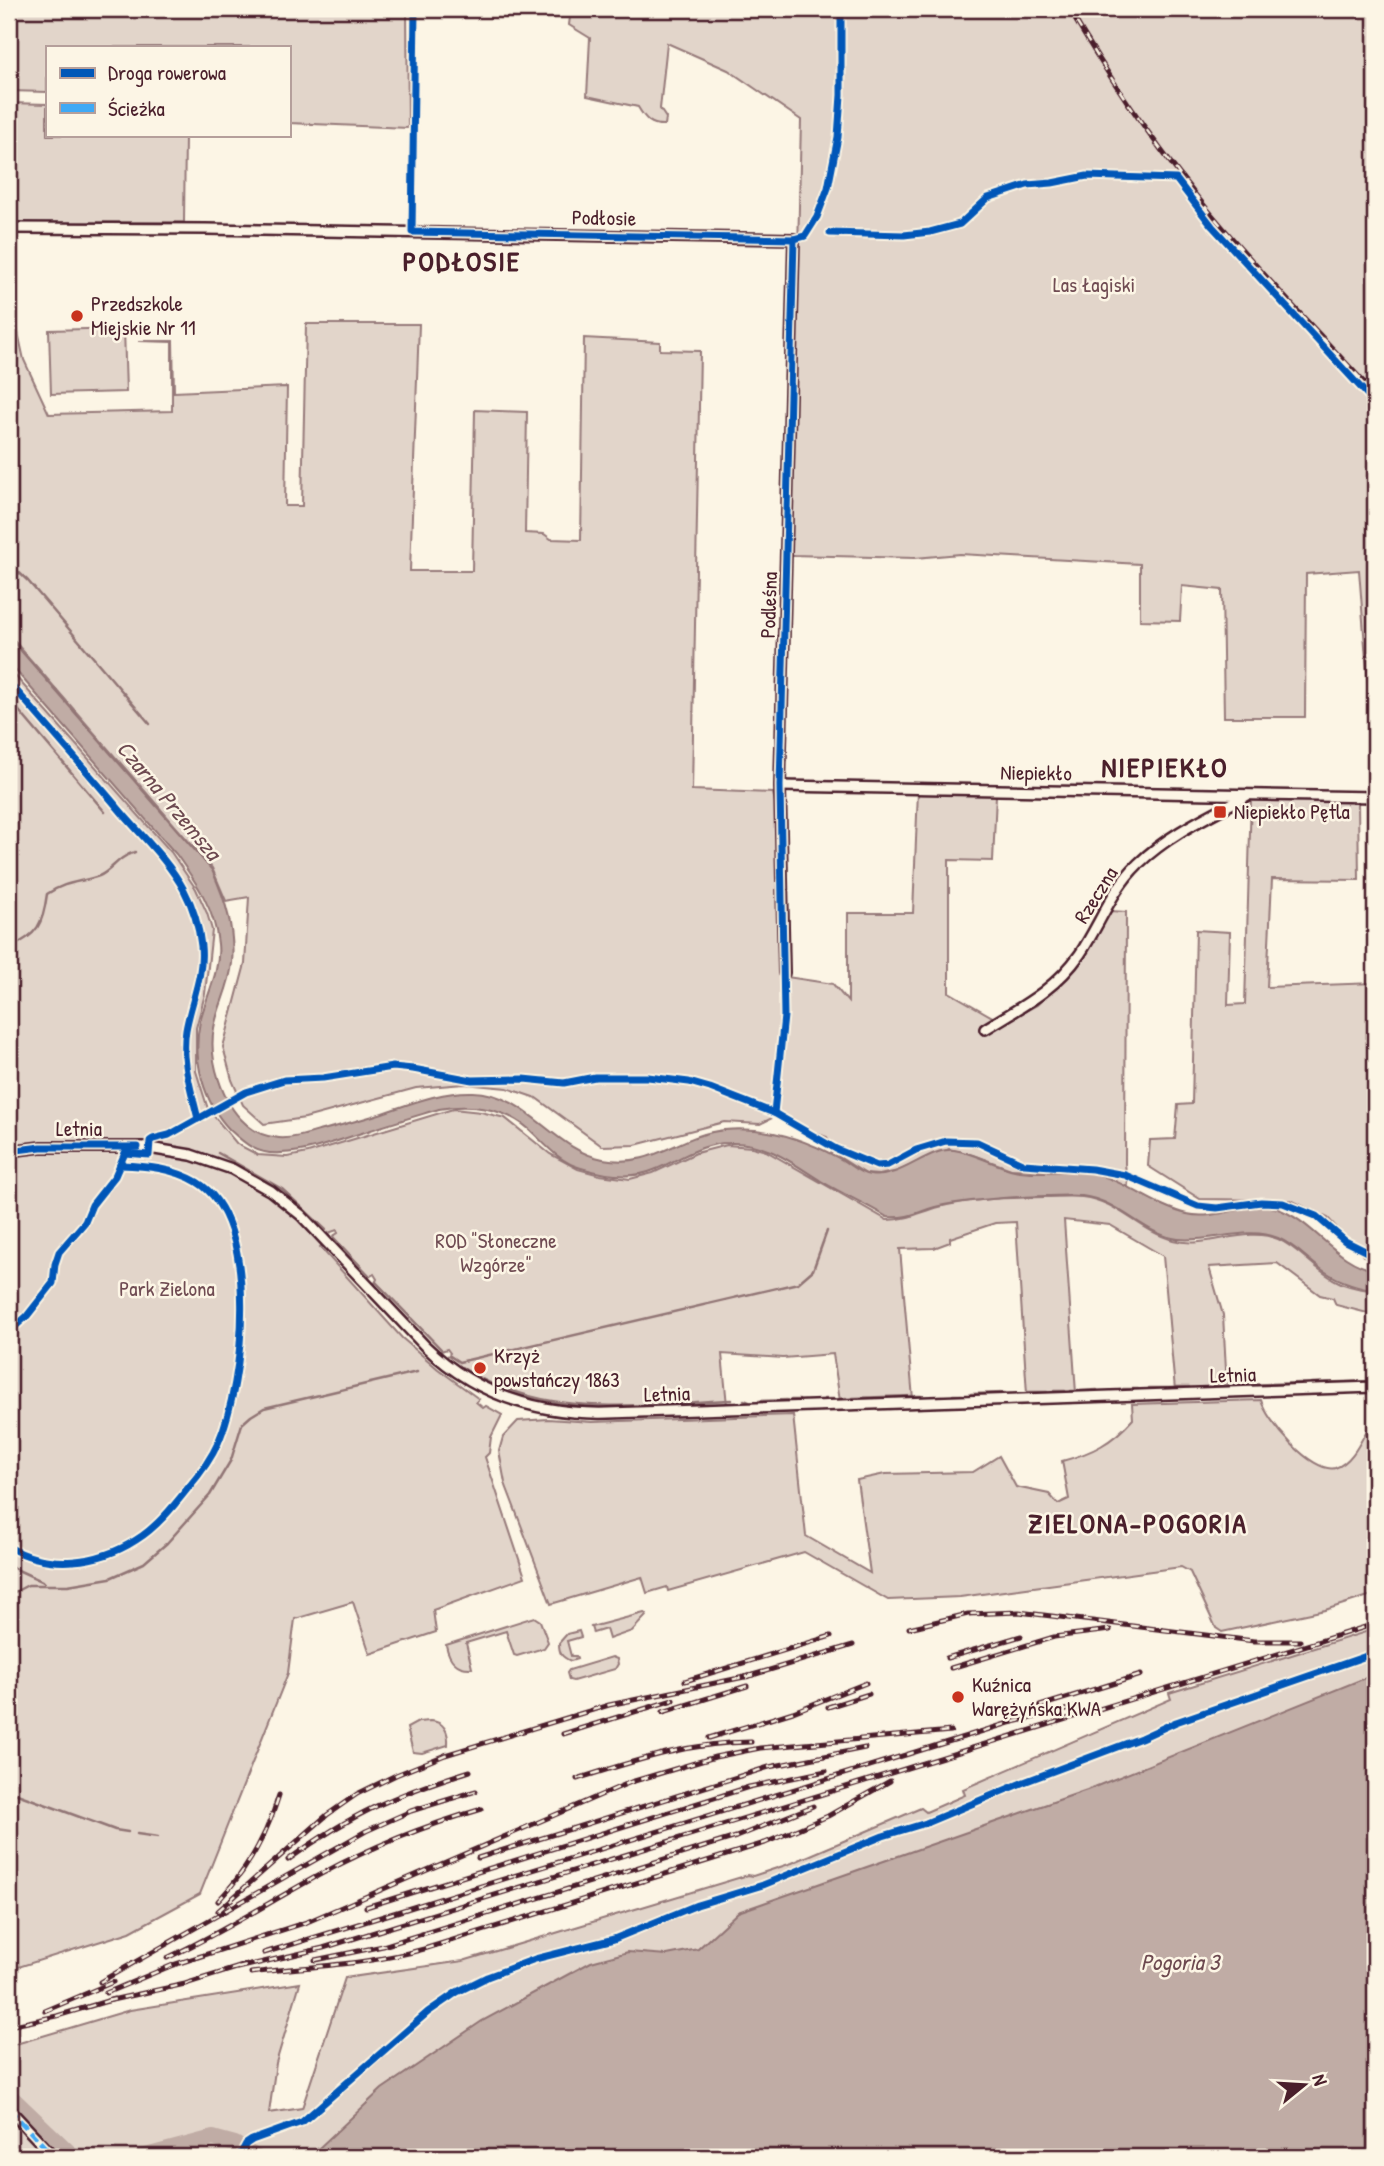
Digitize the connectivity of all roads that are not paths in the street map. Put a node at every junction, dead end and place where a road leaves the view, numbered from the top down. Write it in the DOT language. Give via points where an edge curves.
graph roads {
  1 [pos="9,228"];
  2 [pos="794,239"];
  3 [pos="780,786"];
  4 [pos="1249,794"];
  5 [pos="1375,797"];
  6 [pos="784,973"];
  7 [pos="985,1029"];
  8 [pos="9,1151"];
  9 [pos="1375,1387"];
  10 [pos="9,2109"];
  11 [pos="54,2157"];
  1 -- 2 [label="street, Podłosie"];
  2 -- 3 [label="street, Podleśna"];
  3 -- 4 [label="street, Niepiekło"];
  3 -- 6 [label="street, Podleśna"];
  4 -- 5 [label="street, Niepiekło"];
  4 -- 7 [label="street, Rzeczna" via="1152,850 1123,883 1071,965 1030,1004"];
  8 -- 9 [label="street, Letnia" via="143,1147 191,1155 232,1169 295,1210 447,1366 495,1394 551,1411 608,1413"];
  10 -- 11 [label="street"];
}
